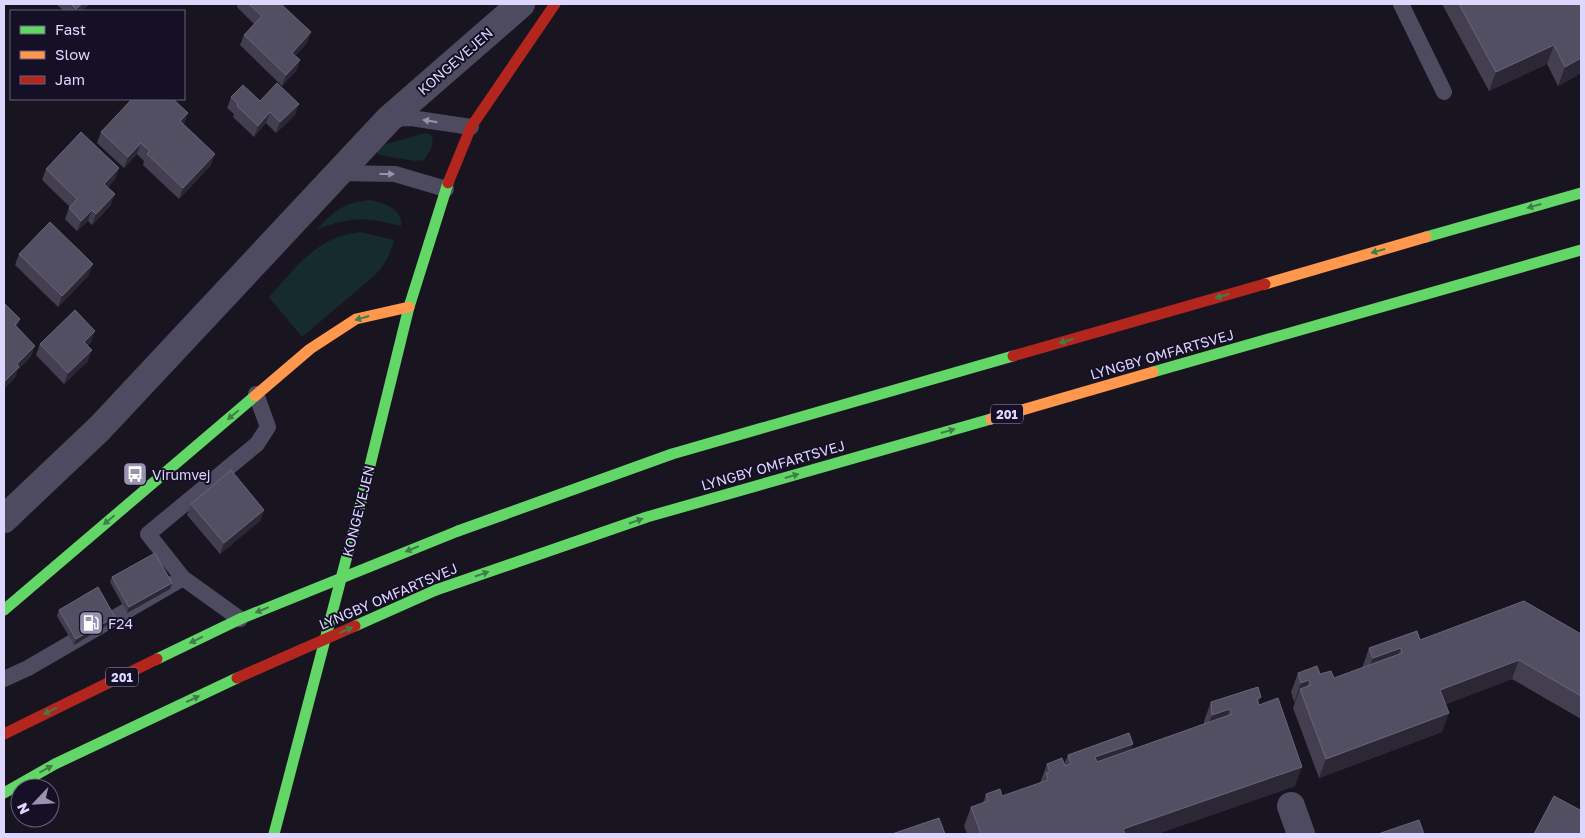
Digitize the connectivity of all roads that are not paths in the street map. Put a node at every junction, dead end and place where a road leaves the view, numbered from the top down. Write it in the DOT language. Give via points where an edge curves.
graph roads {
  1 [pos="522,4"];
  2 [pos="555,4"];
  3 [pos="1401,4"];
  4 [pos="1444,92"];
  5 [pos="389,119"];
  6 [pos="471,127"];
  7 [pos="338,173"];
  8 [pos="446,189"];
  9 [pos="1581,193"];
  10 [pos="1581,250"];
  11 [pos="409,307"];
  12 [pos="256,394"];
  13 [pos="4,519"];
  14 [pos="183,578"];
  15 [pos="4,610"];
  16 [pos="240,619"];
  17 [pos="4,679"];
  18 [pos="4,734"];
  19 [pos="4,793"];
  20 [pos="1291,806"];
  21 [pos="274,834"];
  22 [pos="1301,834"];
  1 -- 5 [label="street, KONGEVEJEN"];
  2 -- 6 [label="main road, KONGEVEJEN"];
  3 -- 4 [label="lane"];
  6 -- 5 [label="lane, one-way" via="411,118"];
  5 -- 7 [label="street, KONGEVEJEN"];
  6 -- 8 [label="main road, KONGEVEJEN"];
  7 -- 8 [label="lane, one-way" via="395,174"];
  7 -- 13 [label="street, KONGEVEJEN" via="100,428"];
  8 -- 11 [label="main road, KONGEVEJEN"];
  9 -- 16 [label="main road, 201, one-way, bridge" via="672,454 458,531"];
  19 -- 10 [label="main road, LYNGBY OMFARTSVEJ / 201, one-way, bridge" via="55,764 237,678 436,590 647,517"];
  11 -- 12 [label="main road, one-way" via="356,318 310,348"];
  11 -- 21 [label="main road, KONGEVEJEN"];
  12 -- 14 [label="lane" via="268,427 257,444 148,534"];
  12 -- 15 [label="main road, one-way"];
  14 -- 16 [label="lane"];
  14 -- 17 [label="lane"];
  16 -- 18 [label="main road, 201, one-way"];
  20 -- 22 [label="street"];
}
